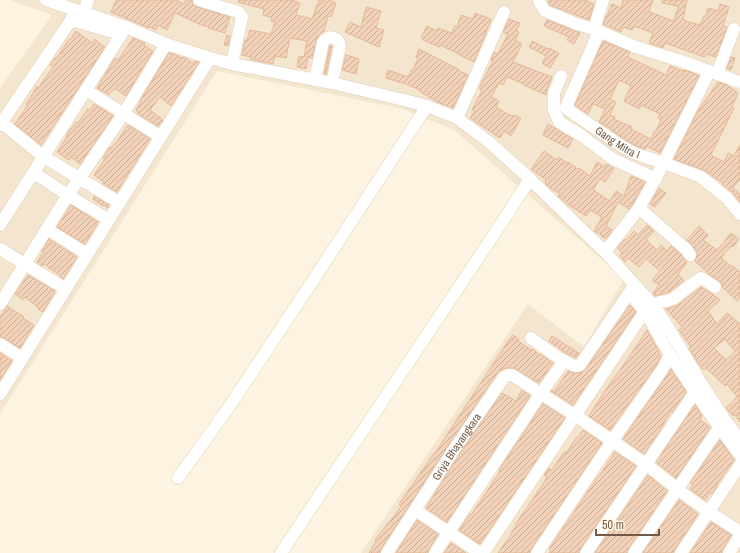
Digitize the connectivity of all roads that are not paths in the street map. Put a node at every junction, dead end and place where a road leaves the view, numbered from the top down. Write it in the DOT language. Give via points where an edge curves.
graph roads {
  1 [pos="46,0"];
  2 [pos="88,0"];
  3 [pos="199,0"];
  4 [pos="539,0"];
  5 [pos="603,0"];
  6 [pos="64,3"];
  7 [pos="504,12"];
  8 [pos="77,14"];
  9 [pos="734,29"];
  10 [pos="123,30"];
  11 [pos="596,31"];
  12 [pos="166,44"];
  13 [pos="210,58"];
  14 [pos="232,64"];
  15 [pos="713,73"];
  16 [pos="561,76"];
  17 [pos="314,80"];
  18 [pos="740,82"];
  19 [pos="332,83"];
  20 [pos="86,90"];
  21 [pos="427,106"];
  22 [pos="124,114"];
  23 [pos="457,118"];
  24 [pos="1,124"];
  25 [pos="161,137"];
  26 [pos="44,157"];
  27 [pos="664,164"];
  28 [pos="34,173"];
  29 [pos="80,178"];
  30 [pos="657,178"];
  31 [pos="530,179"];
  32 [pos="68,195"];
  33 [pos="120,203"];
  34 [pos="639,208"];
  35 [pos="740,214"];
  36 [pos="109,220"];
  37 [pos="0,225"];
  38 [pos="47,229"];
  39 [pos="0,249"];
  40 [pos="605,252"];
  41 [pos="88,254"];
  42 [pos="690,255"];
  43 [pos="25,264"];
  44 [pos="715,287"];
  45 [pos="66,289"];
  46 [pos="632,289"];
  47 [pos="0,304"];
  48 [pos="649,312"];
  49 [pos="531,338"];
  50 [pos="0,344"];
  51 [pos="670,355"];
  52 [pos="22,358"];
  53 [pos="564,361"];
  54 [pos="1,390"];
  55 [pos="695,392"];
  56 [pos="541,393"];
  57 [pos="579,419"];
  58 [pos="722,424"];
  59 [pos="740,440"];
  60 [pos="612,441"];
  61 [pos="740,455"];
  62 [pos="646,464"];
  63 [pos="740,465"];
  64 [pos="178,478"];
  65 [pos="677,489"];
  66 [pos="415,510"];
  67 [pos="709,512"];
  68 [pos="449,532"];
  69 [pos="740,532"];
  70 [pos="740,536"];
  71 [pos="281,553"];
  72 [pos="387,553"];
  73 [pos="435,553"];
  74 [pos="482,553"];
  75 [pos="492,553"];
  76 [pos="537,553"];
  77 [pos="586,553"];
  78 [pos="634,553"];
  79 [pos="681,553"];
  80 [pos="729,553"];
  1 -- 6 [label="street"];
  2 -- 8 [label="street"];
  3 -- 14 [label="street" via="238,12 242,17"];
  4 -- 11 [label="street" via="545,11"];
  5 -- 11 [label="street"];
  6 -- 8 [label="street"];
  7 -- 23 [label="street"];
  8 -- 10 [label="street"];
  8 -- 24 [label="street"];
  9 -- 15 [label="street"];
  10 -- 12 [label="street"];
  10 -- 20 [label="street"];
  11 -- 15 [label="street"];
  11 -- 27 [label="street, Gang Mitra I" via="566,108 623,147"];
  12 -- 13 [label="street"];
  12 -- 22 [label="street"];
  13 -- 14 [label="street"];
  13 -- 25 [label="street"];
  14 -- 17 [label="street"];
  15 -- 18 [label="street"];
  15 -- 27 [label="street"];
  16 -- 30 [label="street" via="554,93 554,110 559,122 613,159"];
  17 -- 19 [label="street"];
  17 -- 19 [label="street" via="323,42 331,37 340,43"];
  19 -- 21 [label="street"];
  20 -- 22 [label="street"];
  20 -- 26 [label="street"];
  21 -- 23 [label="street"];
  21 -- 64 [label="street" via="233,400"];
  22 -- 25 [label="street"];
  22 -- 29 [label="street"];
  23 -- 31 [label="street" via="489,142"];
  24 -- 26 [label="street"];
  25 -- 33 [label="street"];
  26 -- 28 [label="street"];
  26 -- 29 [label="street"];
  27 -- 30 [label="street"];
  27 -- 35 [label="street, Gang Mitra I" via="701,177 727,198"];
  28 -- 32 [label="street"];
  28 -- 37 [label="street"];
  29 -- 32 [label="street"];
  29 -- 33 [label="street"];
  30 -- 34 [label="street"];
  31 -- 40 [label="street"];
  31 -- 71 [label="street"];
  32 -- 36 [label="street"];
  32 -- 38 [label="street"];
  33 -- 36 [label="street"];
  34 -- 40 [label="street"];
  34 -- 42 [label="street"];
  36 -- 41 [label="street"];
  38 -- 41 [label="street"];
  38 -- 43 [label="street"];
  39 -- 43 [label="street"];
  40 -- 46 [label="street"];
  41 -- 45 [label="street"];
  43 -- 45 [label="street"];
  43 -- 47 [label="street"];
  44 -- 48 [label="street" via="701,278 673,299 660,302"];
  45 -- 52 [label="street"];
  46 -- 48 [label="street"];
  46 -- 53 [label="street" via="580,364 575,367"];
  48 -- 51 [label="street"];
  48 -- 57 [label="street"];
  48 -- 58 [label="street" via="666,324"];
  49 -- 53 [label="street"];
  50 -- 52 [label="street"];
  51 -- 55 [label="street"];
  51 -- 60 [label="street"];
  52 -- 54 [label="street"];
  53 -- 56 [label="street"];
  55 -- 58 [label="street"];
  55 -- 62 [label="street"];
  56 -- 57 [label="street, Griya Bhayangkara"];
  56 -- 66 [label="street, Griya Bhayangkara" via="512,375 504,377"];
  56 -- 68 [label="street"];
  57 -- 60 [label="street, Griya Bhayangkara"];
  57 -- 74 [label="street"];
  57 -- 75 [label="street"];
  58 -- 59 [label="street"];
  58 -- 61 [label="street"];
  58 -- 65 [label="street"];
  60 -- 62 [label="street, Griya Bhayangkara"];
  60 -- 76 [label="street"];
  62 -- 65 [label="street, Griya Bhayangkara"];
  62 -- 77 [label="street"];
  63 -- 67 [label="street"];
  65 -- 67 [label="street, Griya Bhayangkara"];
  65 -- 78 [label="street"];
  66 -- 68 [label="street"];
  66 -- 72 [label="street, Griya Bhayangkara"];
  67 -- 69 [label="street, Griya Bhayangkara"];
  67 -- 79 [label="street"];
  68 -- 73 [label="street"];
  68 -- 74 [label="street"];
  70 -- 80 [label="street"];
}
